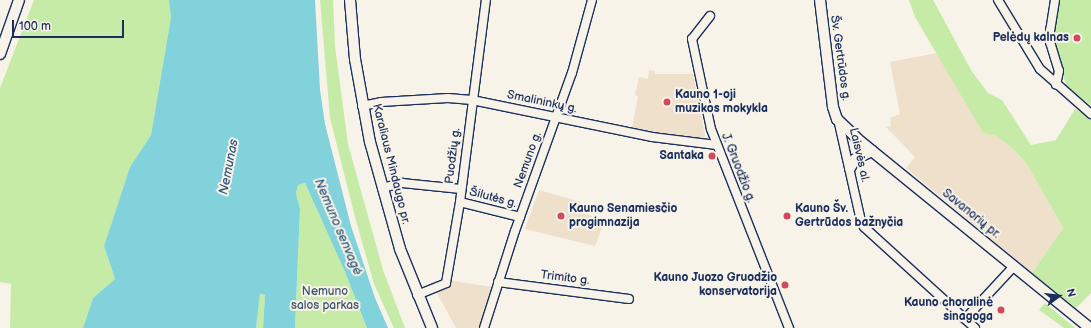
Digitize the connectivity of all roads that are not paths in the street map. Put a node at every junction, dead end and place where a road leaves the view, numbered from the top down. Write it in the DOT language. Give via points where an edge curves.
graph roads {
  1 [pos="19,0"];
  2 [pos="350,0"];
  3 [pos="486,0"];
  4 [pos="592,0"];
  5 [pos="820,0"];
  6 [pos="998,0"];
  7 [pos="1055,0"];
  8 [pos="710,16"];
  9 [pos="0,54"];
  10 [pos="1056,85"];
  11 [pos="472,100"];
  12 [pos="362,106"];
  13 [pos="1091,114"];
  14 [pos="557,117"];
  15 [pos="837,119"];
  16 [pos="717,145"];
  17 [pos="872,151"];
  18 [pos="850,168"];
  19 [pos="382,188"];
  20 [pos="461,189"];
  21 [pos="460,202"];
  22 [pos="520,218"];
  23 [pos="1014,266"];
  24 [pos="498,282"];
  25 [pos="417,295"];
  26 [pos="629,299"];
  27 [pos="965,319"];
  28 [pos="432,328"];
  29 [pos="484,328"];
  30 [pos="790,328"];
  31 [pos="975,328"];
  32 [pos="1090,328"];
  1 -- 9 [label="main road"];
  2 -- 12 [label="main road, Karaliaus Mindaugo pr."];
  3 -- 11 [label="street, Puodžių g."];
  4 -- 14 [label="street, Nemuno g."];
  5 -- 15 [label="main road, Šv. Gertrūdos g."];
  6 -- 10 [label="street" via="1036,64"];
  7 -- 10 [label="street" via="1050,42 1059,71"];
  8 -- 16 [label="street, J. Gruodžio g." via="692,39 705,104"];
  10 -- 13 [label="street"];
  11 -- 12 [label="street, Smalininkų g." via="381,102"];
  11 -- 14 [label="street, Smalininkų g."];
  11 -- 20 [label="street, Puodžių g."];
  12 -- 19 [label="main road, Karaliaus Mindaugo pr."];
  14 -- 16 [label="street, Smalininkų g." via="652,137"];
  14 -- 22 [label="street, Nemuno g."];
  15 -- 17 [label="main road, Savanorių pr."];
  15 -- 18 [label="street, Laisvės al."];
  16 -- 30 [label="street, J. Gruodžio g."];
  17 -- 18 [label="main road" via="855,159"];
  17 -- 23 [label="main road, Savanorių pr."];
  18 -- 27 [label="street, Laisvės al." via="861,221 871,234"];
  19 -- 20 [label="street, Šilutės g." via="402,183"];
  19 -- 25 [label="main road, Karaliaus Mindaugo pr."];
  20 -- 21 [label="street, Puodžių g."];
  21 -- 22 [label="street, Šilutės g."];
  21 -- 25 [label="street, Puodžių g." via="446,284"];
  22 -- 24 [label="street, Nemuno g."];
  23 -- 27 [label="street"];
  23 -- 32 [label="main road, Savanorių pr."];
  24 -- 26 [label="street, Trimito g."];
  24 -- 29 [label="street, Nemuno g."];
  25 -- 28 [label="main road, Karaliaus Mindaugo pr."];
  27 -- 31 [label="street"];
}
